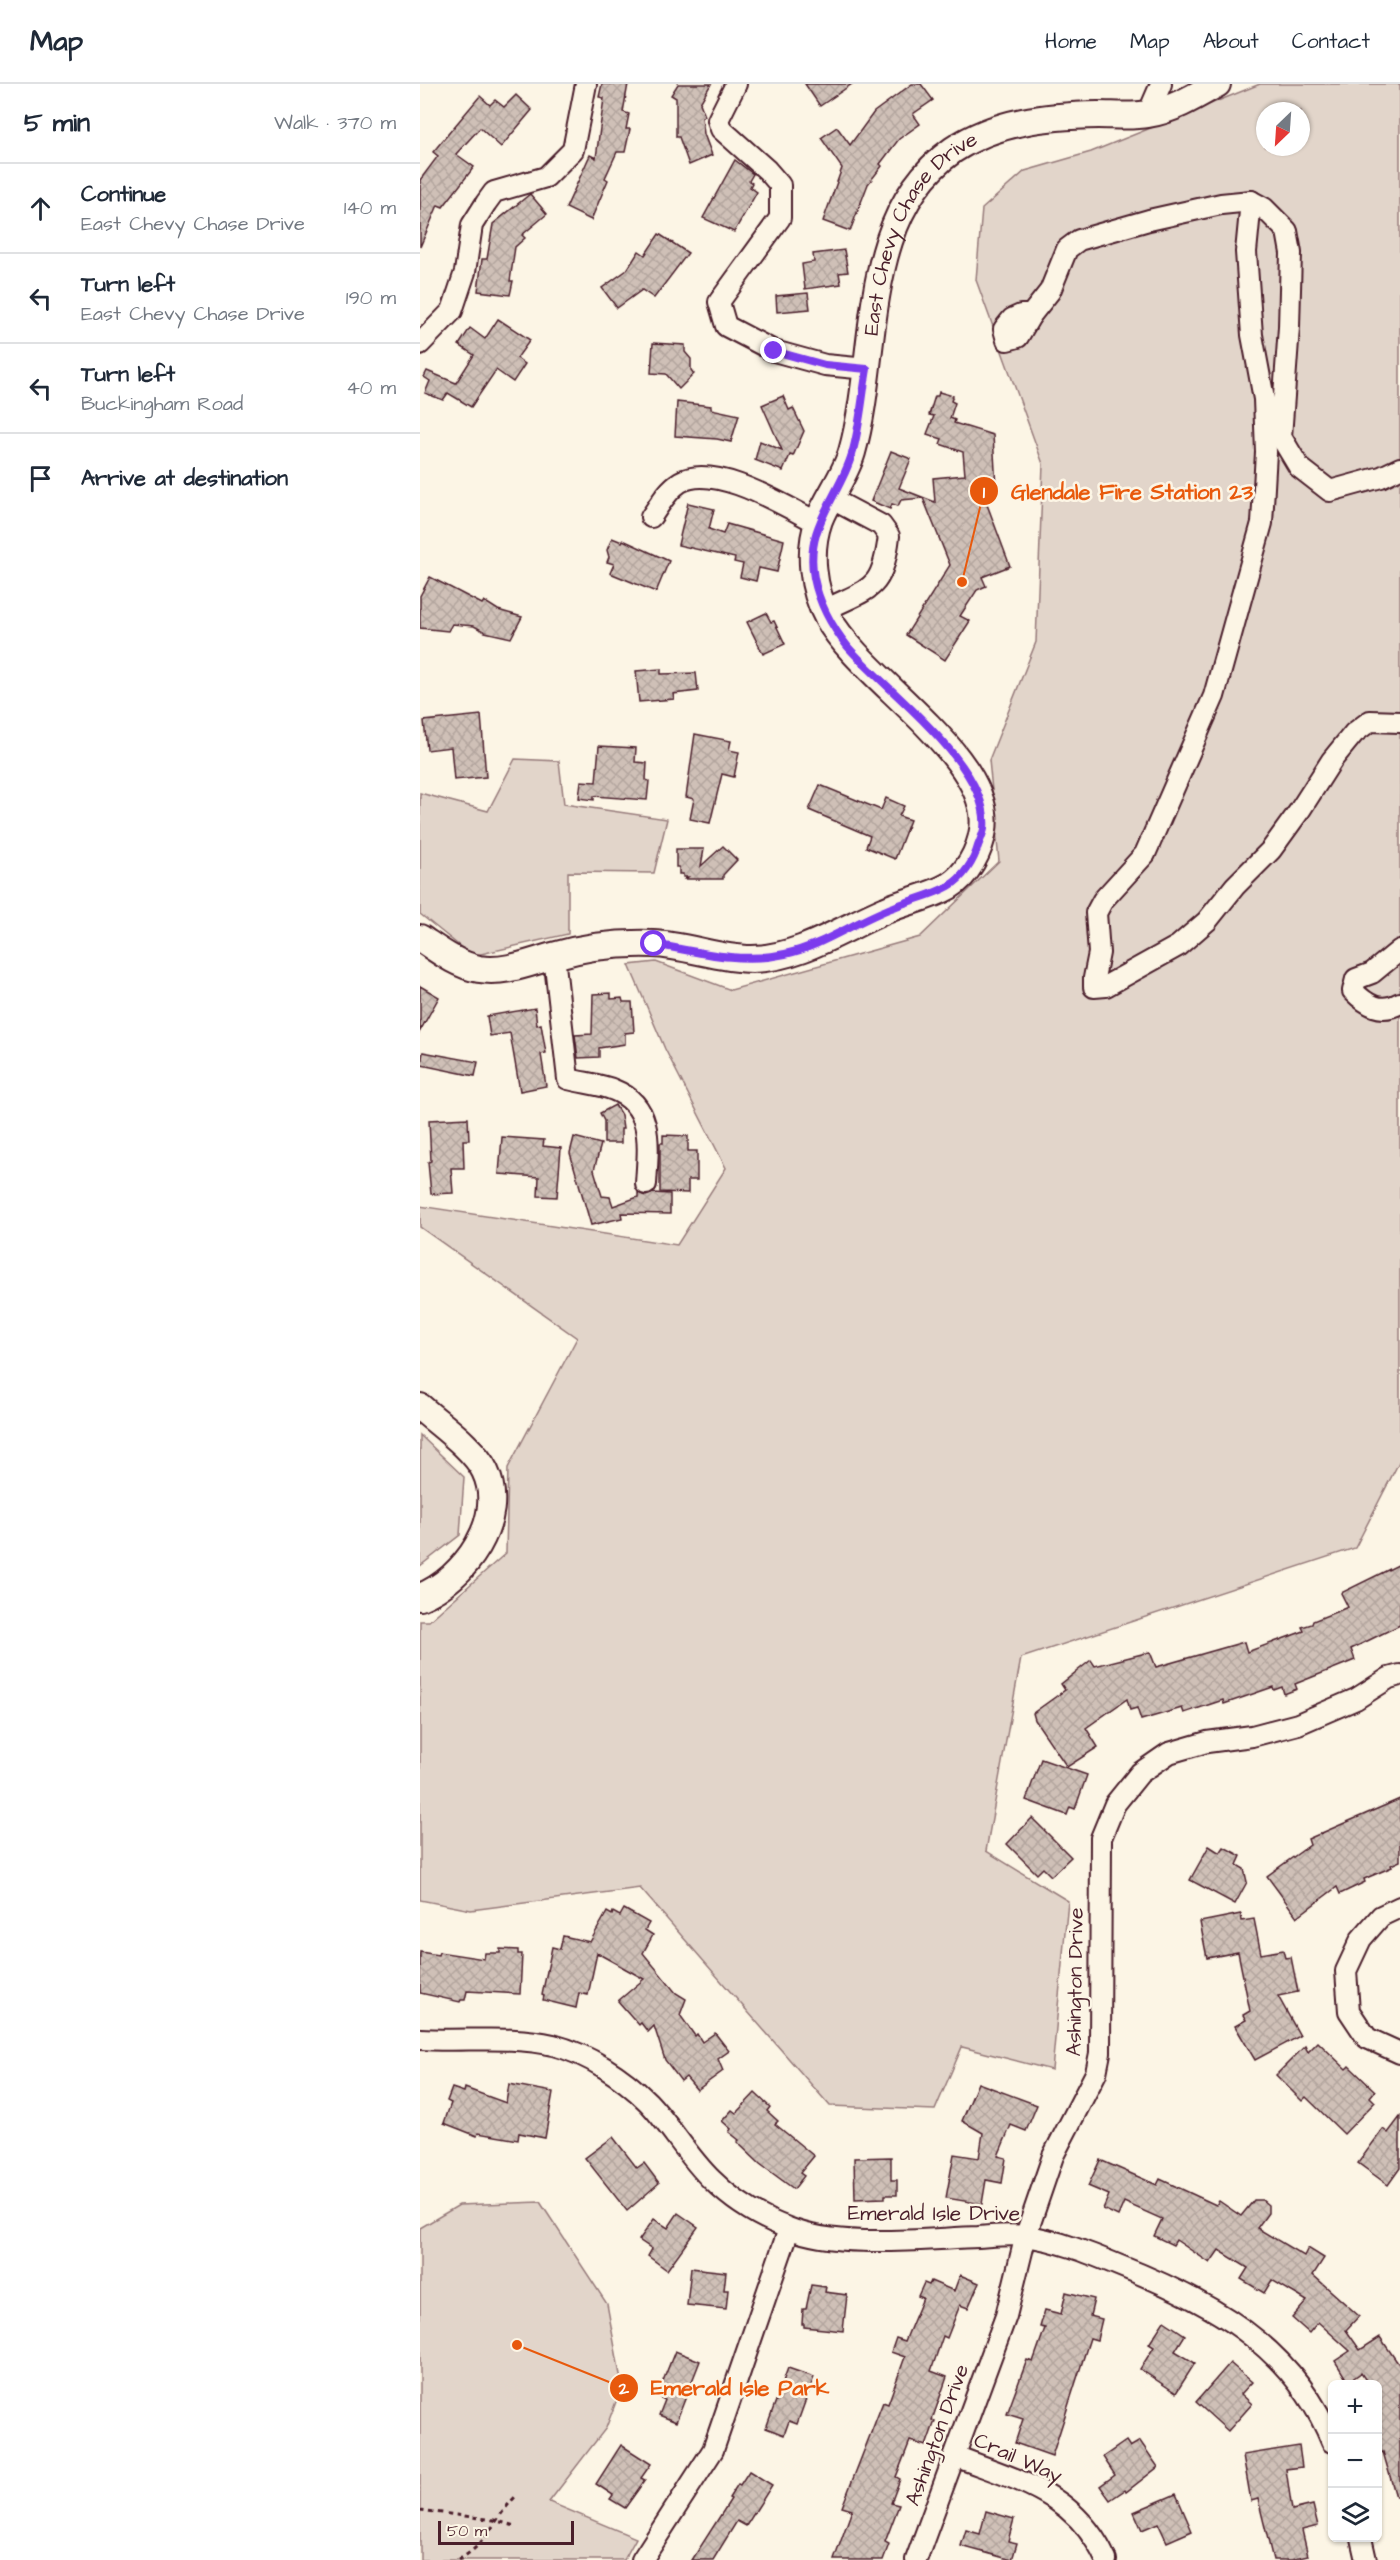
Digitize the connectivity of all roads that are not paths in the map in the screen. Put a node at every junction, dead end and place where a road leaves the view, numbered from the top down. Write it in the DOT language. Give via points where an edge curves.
graph roads {
  1 [pos="586,84"];
  2 [pos="736,84"];
  3 [pos="1161,84"];
  4 [pos="1217,84"];
  5 [pos="1148,114"];
  6 [pos="1251,201"];
  7 [pos="1030,315"];
  8 [pos="420,344"];
  9 [pos="867,369"];
  10 [pos="1400,468"];
  11 [pos="831,498"];
  12 [pos="651,517"];
  13 [pos="818,523"];
  14 [pos="825,610"];
  15 [pos="1400,722"];
  16 [pos="420,938"];
  17 [pos="1400,950"];
  18 [pos="554,956"];
  19 [pos="1400,1004"];
  20 [pos="646,1184"];
  21 [pos="420,1407"];
  22 [pos="420,1597"];
  23 [pos="1400,1675"];
  24 [pos="1400,1906"];
  25 [pos="420,2039"];
  26 [pos="1400,2053"];
  27 [pos="789,2229"];
  28 [pos="1026,2235"];
  29 [pos="1329,2434"];
  30 [pos="955,2456"];
  31 [pos="1362,2542"];
  32 [pos="642,2560"];
  33 [pos="916,2560"];
  34 [pos="1106,2560"];
  35 [pos="1366,2560"];
  1 -- 8 [label="street" via="573,150 546,177 494,192 472,225 465,272 452,311"];
  2 -- 9 [label="street" via="718,120 721,129 780,185 780,218 719,302 726,326 774,351 825,365"];
  3 -- 5 [label="street"];
  4 -- 5 [label="main road, East Chevy Chase Drive" via="1192,99"];
  5 -- 9 [label="main road, East Chevy Chase Drive" via="1068,116 1012,123 974,137 949,153 913,189 893,229 874,305"];
  6 -- 7 [label="street" via="1210,206 1078,240 1067,249 1050,291"];
  6 -- 10 [label="street" via="1287,231 1291,253 1281,437 1299,467 1330,491"];
  6 -- 15 [label="street" via="1246,252 1252,335 1264,399 1262,523 1214,696 1145,854 1096,913 1099,952 1094,987 1106,986 1178,946 1200,927 1270,850 1354,733 1370,721"];
  9 -- 11 [label="main road, East Chevy Chase Drive" via="851,455"];
  11 -- 13 [label="main road, East Chevy Chase Drive"];
  11 -- 14 [label="street" via="881,525 889,536 885,565 874,586"];
  12 -- 13 [label="street" via="681,481 704,476 737,484"];
  13 -- 14 [label="main road, East Chevy Chase Drive" via="812,554 814,578"];
  14 -- 18 [label="main road, East Chevy Chase Drive" via="848,646 942,739 972,782 982,807 984,828 976,855 964,873 949,885 787,954 755,959 654,944 587,949"];
  16 -- 18 [label="main road, East Chevy Chase Drive" via="458,962 479,969 506,969"];
  17 -- 19 [label="street" via="1372,973 1356,979 1353,991 1375,1008"];
  18 -- 20 [label="street" via="568,1079 615,1090 642,1112 649,1135"];
  21 -- 22 [label="main road" via="477,1458 491,1489 488,1527 469,1558 443,1585"];
  23 -- 28 [label="street, Ashington Drive" via="1298,1724 1169,1753 1140,1773 1115,1804 1101,1838 1100,2053 1096,2073 1053,2156"];
  24 -- 26 [label="street" via="1381,1916 1361,1939 1346,1971 1349,2012 1367,2038"];
  25 -- 27 [label="street, Emerald Isle Drive" via="528,2041 554,2045 583,2057 618,2076 648,2103 712,2180 744,2206"];
  27 -- 28 [label="street, Emerald Isle Drive" via="863,2240"];
  27 -- 32 [label="street" via="713,2450"];
  28 -- 29 [label="street, Emerald Isle Drive" via="1139,2273 1207,2304 1243,2327 1305,2391"];
  28 -- 30 [label="street, Ashington Drive" via="1006,2316"];
  30 -- 33 [label="street, Ashington Drive"];
  30 -- 34 [label="street, Crail Way" via="1042,2490 1072,2511 1096,2539"];
  31 -- 35 [label="street"];
}
